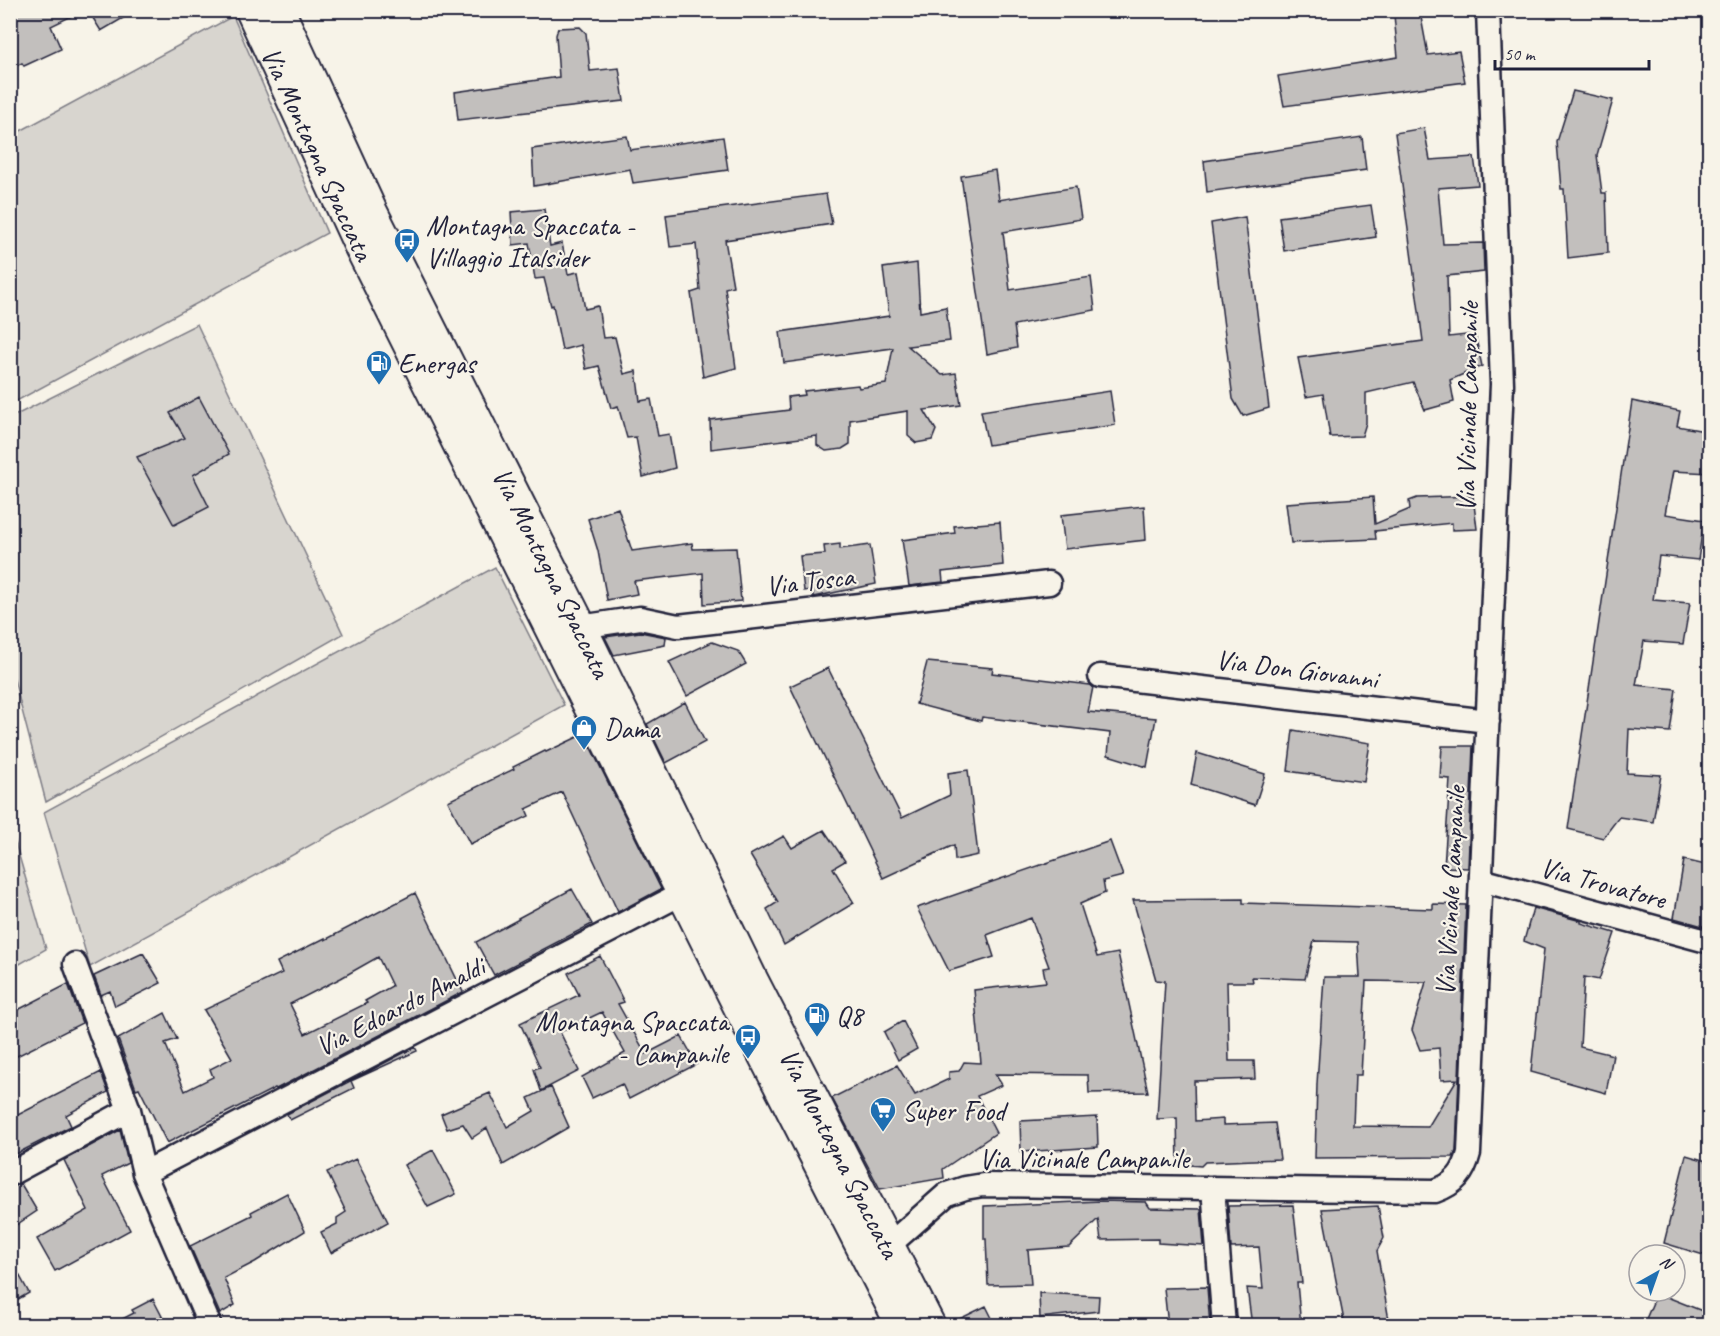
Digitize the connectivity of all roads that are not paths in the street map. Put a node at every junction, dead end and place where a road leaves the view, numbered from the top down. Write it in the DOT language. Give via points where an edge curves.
graph roads {
  1 [pos="252,10"];
  2 [pos="278,10"];
  3 [pos="1488,10"];
  4 [pos="1049,583"];
  5 [pos="580,627"];
  6 [pos="1100,676"];
  7 [pos="1488,722"];
  8 [pos="1481,880"];
  9 [pos="683,893"];
  10 [pos="1710,942"];
  11 [pos="75,964"];
  12 [pos="129,1110"];
  13 [pos="144,1173"];
  14 [pos="10,1174"];
  15 [pos="1213,1188"];
  16 [pos="888,1246"];
  17 [pos="210,1326"];
  18 [pos="903,1326"];
  19 [pos="929,1326"];
  20 [pos="1224,1326"];
  1 -- 9 [label="main road, Via Montagna Spaccata" via="361,247"];
  2 -- 5 [label="main road, Via Montagna Spaccata" via="371,212"];
  3 -- 7 [label="street, Via Vicinale Campanile" via="1502,384"];
  4 -- 5 [label="street, Via Tosca" via="678,626 640,618"];
  5 -- 16 [label="main road, Via Montagna Spaccata" via="752,981"];
  6 -- 7 [label="street, Via Don Giovanni"];
  7 -- 8 [label="street, Via Vicinale Campanile"];
  8 -- 10 [label="street, Via Trovatore"];
  8 -- 15 [label="street, Via Vicinale Campanile" via="1469,1153 1461,1174 1435,1191"];
  9 -- 13 [label="street, Via Edoardo Amaldi"];
  9 -- 18 [label="main road, Via Montagna Spaccata"];
  11 -- 12 [label="street"];
  12 -- 13 [label="street"];
  12 -- 14 [label="street"];
  13 -- 17 [label="street"];
  15 -- 16 [label="street, Via Vicinale Campanile" via="965,1188 947,1194"];
  15 -- 20 [label="street"];
  16 -- 19 [label="main road, Via Montagna Spaccata"];
}
